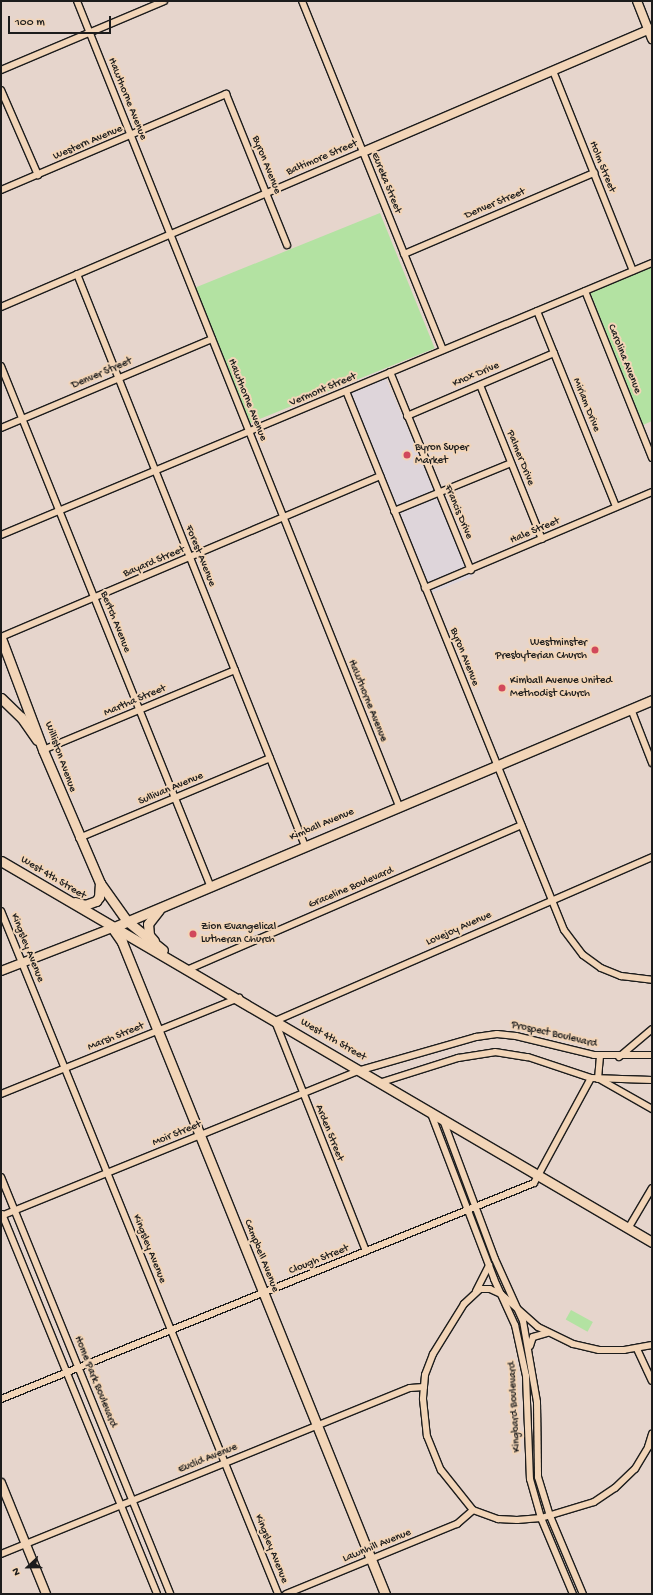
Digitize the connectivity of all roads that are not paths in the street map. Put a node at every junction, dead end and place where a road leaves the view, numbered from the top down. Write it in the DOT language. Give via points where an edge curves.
graph roads {
  1 [pos="77,1"];
  2 [pos="164,1"];
  3 [pos="302,1"];
  4 [pos="637,1"];
  5 [pos="650,29"];
  6 [pos="89,33"];
  7 [pos="652,39"];
  8 [pos="1,70"];
  9 [pos="552,71"];
  10 [pos="1,90"];
  11 [pos="226,94"];
  12 [pos="130,136"];
  13 [pos="363,152"];
  14 [pos="594,173"];
  15 [pos="38,175"];
  16 [pos="1,190"];
  17 [pos="267,194"];
  18 [pos="170,234"];
  19 [pos="287,245"];
  20 [pos="404,254"];
  21 [pos="652,263"];
  22 [pos="633,271"];
  23 [pos="77,274"];
  24 [pos="585,290"];
  25 [pos="1,307"];
  26 [pos="537,311"];
  27 [pos="212,338"];
  28 [pos="443,350"];
  29 [pos="554,353"];
  30 [pos="1,366"];
  31 [pos="390,372"];
  32 [pos="118,378"];
  33 [pos="480,385"];
  34 [pos="346,391"];
  35 [pos="407,416"];
  36 [pos="22,419"];
  37 [pos="1,428"];
  38 [pos="249,431"];
  39 [pos="652,458"];
  40 [pos="511,463"];
  41 [pos="155,470"];
  42 [pos="380,476"];
  43 [pos="652,492"];
  44 [pos="439,493"];
  45 [pos="616,508"];
  46 [pos="59,510"];
  47 [pos="394,511"];
  48 [pos="283,517"];
  49 [pos="1,535"];
  50 [pos="542,539"];
  51 [pos="190,557"];
  52 [pos="471,570"];
  53 [pos="425,588"];
  54 [pos="94,598"];
  55 [pos="1,638"];
  56 [pos="235,670"];
  57 [pos="1,698"];
  58 [pos="652,700"];
  59 [pos="631,709"];
  60 [pos="140,710"];
  61 [pos="43,750"];
  62 [pos="270,758"];
  63 [pos="652,763"];
  64 [pos="496,766"];
  65 [pos="175,798"];
  66 [pos="399,806"];
  67 [pos="520,825"];
  68 [pos="79,838"];
  69 [pos="305,846"];
  70 [pos="652,858"];
  71 [pos="1,861"];
  72 [pos="100,883"];
  73 [pos="210,885"];
  74 [pos="64,898"];
  75 [pos="551,900"];
  76 [pos="169,903"];
  77 [pos="1,911"];
  78 [pos="127,921"];
  79 [pos="112,928"];
  80 [pos="159,946"];
  81 [pos="22,963"];
  82 [pos="189,968"];
  83 [pos="1,971"];
  84 [pos="652,980"];
  85 [pos="239,998"];
  86 [pos="275,1021"];
  87 [pos="652,1029"];
  88 [pos="157,1031"];
  89 [pos="652,1055"];
  90 [pos="600,1056"];
  91 [pos="619,1057"];
  92 [pos="65,1068"];
  93 [pos="361,1070"];
  94 [pos="591,1078"];
  95 [pos="599,1079"];
  96 [pos="652,1080"];
  97 [pos="382,1082"];
  98 [pos="1,1094"];
  99 [pos="303,1094"];
  100 [pos="429,1109"];
  101 [pos="652,1110"];
  102 [pos="442,1117"];
  103 [pos="199,1136"];
  104 [pos="108,1173"];
  105 [pos="537,1175"];
  106 [pos="1,1177"];
  107 [pos="652,1188"];
  108 [pos="477,1206"];
  109 [pos="469,1210"];
  110 [pos="15,1211"];
  111 [pos="2,1215"];
  112 [pos="629,1227"];
  113 [pos="652,1242"];
  114 [pos="366,1251"];
  115 [pos="489,1265"];
  116 [pos="475,1292"];
  117 [pos="263,1293"];
  118 [pos="501,1294"];
  119 [pos="518,1307"];
  120 [pos="171,1330"];
  121 [pos="547,1333"];
  122 [pos="652,1345"];
  123 [pos="530,1346"];
  124 [pos="638,1349"];
  125 [pos="78,1368"];
  126 [pos="66,1373"];
  127 [pos="652,1380"];
  128 [pos="424,1386"];
  129 [pos="1,1399"];
  130 [pos="317,1426"];
  131 [pos="652,1434"];
  132 [pos="225,1463"];
  133 [pos="1,1483"];
  134 [pos="132,1501"];
  135 [pos="121,1506"];
  136 [pos="473,1510"];
  137 [pos="550,1516"];
  138 [pos="541,1518"];
  139 [pos="26,1544"];
  140 [pos="1,1554"];
  141 [pos="371,1559"];
  142 [pos="46,1594"];
  143 [pos="157,1594"];
  144 [pos="170,1594"];
  145 [pos="278,1594"];
  146 [pos="286,1594"];
  147 [pos="385,1594"];
  148 [pos="573,1594"];
  149 [pos="583,1594"];
  1 -- 6 [label="street, Hawthorne Avenue"];
  2 -- 6 [label="street"];
  3 -- 13 [label="street, Eureka Street"];
  4 -- 5 [label="street"];
  5 -- 7 [label="street"];
  5 -- 9 [label="street, Baltimore Street"];
  6 -- 8 [label="street"];
  6 -- 12 [label="street, Hawthorne Avenue"];
  9 -- 13 [label="street, Baltimore Street"];
  9 -- 14 [label="street, Holm Street"];
  10 -- 15 [label="street"];
  11 -- 12 [label="street, Western Avenue"];
  11 -- 17 [label="street, Byron Avenue"];
  12 -- 15 [label="street, Western Avenue"];
  12 -- 18 [label="street, Hawthorne Avenue"];
  13 -- 17 [label="street, Baltimore Street"];
  13 -- 20 [label="street, Eureka Street"];
  14 -- 20 [label="street, Denver Street"];
  14 -- 22 [label="street, Holm Street"];
  15 -- 16 [label="street, Western Avenue"];
  17 -- 18 [label="street, Baltimore Street"];
  17 -- 19 [label="street, Byron Avenue"];
  18 -- 23 [label="street, Baltimore Street"];
  18 -- 27 [label="street, Hawthorne Avenue"];
  20 -- 28 [label="street, Eureka Street"];
  21 -- 22 [label="street, Vermont Street"];
  22 -- 24 [label="street, Vermont Street"];
  23 -- 25 [label="street, Baltimore Street"];
  23 -- 32 [label="street, Forest Avenue"];
  24 -- 26 [label="street, Vermont Street"];
  24 -- 39 [label="street, Carolina Avenue"];
  26 -- 28 [label="street, Vermont Street"];
  26 -- 29 [label="street, Miriam Drive"];
  27 -- 32 [label="street, Denver Street"];
  27 -- 38 [label="street, Hawthorne Avenue"];
  28 -- 31 [label="street, Vermont Street"];
  29 -- 33 [label="street, Knox Drive"];
  29 -- 45 [label="street, Miriam Drive"];
  30 -- 36 [label="street, Bertch Avenue"];
  31 -- 34 [label="street, Vermont Street"];
  31 -- 35 [label="street, Francis Drive"];
  32 -- 36 [label="street, Denver Street"];
  32 -- 41 [label="street, Forest Avenue"];
  33 -- 35 [label="street, Knox Drive"];
  33 -- 40 [label="street, Palmer Drive"];
  34 -- 38 [label="street, Vermont Street"];
  34 -- 42 [label="street, Byron Avenue"];
  35 -- 44 [label="street, Francis Drive"];
  36 -- 37 [label="street, Denver Street"];
  36 -- 46 [label="street, Bertch Avenue"];
  38 -- 41 [label="street, Vermont Street"];
  38 -- 48 [label="street, Hawthorne Avenue"];
  40 -- 44 [label="street"];
  40 -- 50 [label="street, Palmer Drive"];
  41 -- 46 [label="street, Vermont Street"];
  41 -- 51 [label="street, Forest Avenue"];
  42 -- 47 [label="street, Byron Avenue"];
  42 -- 48 [label="street, Bayard Street"];
  43 -- 45 [label="street, Hale Street"];
  44 -- 47 [label="street"];
  44 -- 52 [label="street, Francis Drive"];
  45 -- 50 [label="street, Hale Street"];
  46 -- 49 [label="street, Vermont Street"];
  46 -- 54 [label="street, Bertch Avenue"];
  47 -- 53 [label="street, Byron Avenue"];
  48 -- 51 [label="street, Bayard Street"];
  48 -- 66 [label="street, Hawthorne Avenue"];
  50 -- 52 [label="street, Hale Street"];
  51 -- 54 [label="street, Bayard Street"];
  51 -- 56 [label="street, Forest Avenue"];
  52 -- 53 [label="street, Hale Street"];
  53 -- 64 [label="street, Byron Avenue"];
  54 -- 55 [label="street, Bayard Street"];
  54 -- 60 [label="street, Bertch Avenue"];
  55 -- 61 [label="main road, Williston Avenue"];
  56 -- 60 [label="street, Martha Street"];
  56 -- 62 [label="street, Forest Avenue"];
  57 -- 61 [label="main road" via="21,717"];
  58 -- 59 [label="main road, Kimball Avenue"];
  59 -- 63 [label="street"];
  59 -- 64 [label="main road, Kimball Avenue"];
  60 -- 61 [label="street, Martha Street"];
  60 -- 65 [label="street, Bertch Avenue"];
  61 -- 68 [label="main road, Williston Avenue"];
  62 -- 65 [label="street, Sullivan Avenue"];
  62 -- 69 [label="street, Forest Avenue"];
  64 -- 66 [label="main road, Kimball Avenue"];
  64 -- 67 [label="street, Byron Avenue"];
  65 -- 68 [label="street, Sullivan Avenue"];
  65 -- 73 [label="street, Bertch Avenue"];
  66 -- 69 [label="main road, Kimball Avenue"];
  67 -- 75 [label="street, Byron Avenue"];
  67 -- 82 [label="street, Graceline Boulevard"];
  68 -- 72 [label="main road, Williston Avenue"];
  69 -- 73 [label="main road, Kimball Avenue"];
  70 -- 75 [label="street, Lovejoy Avenue"];
  71 -- 74 [label="main road, West 4th Street"];
  72 -- 74 [label="main road" via="99,897 91,904 85,905"];
  72 -- 78 [label="main road, Williston Avenue"];
  73 -- 76 [label="main road, Kimball Avenue"];
  74 -- 79 [label="main road, West 4th Street"];
  75 -- 84 [label="street, Byron Avenue" via="564,930 580,952 601,968 621,976"];
  75 -- 86 [label="street, Lovejoy Avenue"];
  76 -- 78 [label="main road, Kimball Avenue"];
  76 -- 80 [label="main road" via="156,913 148,924 149,935"];
  77 -- 81 [label="street, Kingsley Avenue"];
  78 -- 79 [label="main road, Kimball Avenue"];
  78 -- 80 [label="main road, Williston Avenue"];
  79 -- 81 [label="street, Kimball Avenue"];
  79 -- 82 [label="main road, West 4th Street"];
  79 -- 88 [label="main road, Campbell Avenue" via="122,942"];
  80 -- 82 [label="main road, Williston Avenue"];
  81 -- 83 [label="street, Kimball Avenue"];
  81 -- 92 [label="street, Kingsley Avenue"];
  82 -- 85 [label="main road, West 4th Street"];
  85 -- 86 [label="main road, West 4th Street"];
  85 -- 88 [label="street, Marsh Street"];
  86 -- 93 [label="main road, West 4th Street"];
  86 -- 99 [label="street, Arden Street"];
  87 -- 91 [label="street"];
  88 -- 92 [label="street, Marsh Street"];
  88 -- 103 [label="main road, Campbell Avenue"];
  89 -- 91 [label="street, Prospect Boulevard"];
  90 -- 91 [label="street, Prospect Boulevard"];
  90 -- 93 [label="street, Prospect Boulevard" via="573,1052 516,1036 497,1034 453,1043"];
  90 -- 95 [label="street"];
  92 -- 98 [label="street, Marsh Street"];
  92 -- 104 [label="street, Kingsley Avenue"];
  93 -- 97 [label="main road, West 4th Street"];
  93 -- 99 [label="street, Moir Street"];
  94 -- 95 [label="street"];
  94 -- 97 [label="street" via="528,1057 495,1052 458,1058"];
  94 -- 105 [label="street, Clough Street"];
  95 -- 96 [label="street"];
  95 -- 101 [label="street"];
  97 -- 100 [label="main road, West 4th Street"];
  99 -- 103 [label="street, Moir Street"];
  99 -- 114 [label="street, Arden Street"];
  100 -- 102 [label="main road, West 4th Street"];
  100 -- 109 [label="street, Kingbard Boulevard"];
  102 -- 105 [label="main road, West 4th Street"];
  102 -- 108 [label="street, Kingbard Boulevard"];
  103 -- 104 [label="street, Moir Street"];
  103 -- 117 [label="main road, Campbell Avenue"];
  104 -- 110 [label="street, Moir Street"];
  104 -- 120 [label="street, Kingsley Avenue"];
  105 -- 108 [label="street, Clough Street" via="534,1182"];
  105 -- 112 [label="main road, West 4th Street"];
  106 -- 110 [label="street, Home Park Boulevard"];
  107 -- 112 [label="street"];
  108 -- 109 [label="street, Clough Street"];
  108 -- 119 [label="street, Kingbard Boulevard" via="495,1259"];
  109 -- 114 [label="street, Clough Street"];
  109 -- 115 [label="street, Kingbard Boulevard"];
  110 -- 111 [label="street, Moir Street"];
  110 -- 125 [label="street, Home Park Boulevard"];
  111 -- 126 [label="street, Home Park Boulevard"];
  112 -- 113 [label="main road, West 4th Street"];
  114 -- 117 [label="street, Clough Street"];
  115 -- 116 [label="street" via="484,1279"];
  115 -- 118 [label="street, Kingbard Boulevard"];
  116 -- 118 [label="street" via="485,1288"];
  116 -- 128 [label="street" via="439,1342 428,1365"];
  117 -- 120 [label="street, Clough Street"];
  117 -- 130 [label="main road, Campbell Avenue"];
  118 -- 119 [label="street"];
  118 -- 138 [label="street, Kingbard Boulevard" via="515,1325 522,1354 527,1402 529,1472"];
  119 -- 121 [label="street"];
  119 -- 123 [label="street, Kingbard Boulevard"];
  120 -- 125 [label="street, Clough Street"];
  120 -- 132 [label="street, Kingsley Avenue"];
  121 -- 123 [label="street" via="534,1337"];
  121 -- 124 [label="street" via="573,1344 599,1350"];
  122 -- 124 [label="street"];
  123 -- 137 [label="street, Kingbard Boulevard" via="537,1402 536,1464"];
  124 -- 127 [label="street"];
  125 -- 126 [label="street, Clough Street"];
  125 -- 134 [label="street, Home Park Boulevard"];
  126 -- 129 [label="street, Clough Street"];
  126 -- 135 [label="street, Home Park Boulevard"];
  128 -- 130 [label="street, Euclid Avenue" via="410,1388"];
  128 -- 136 [label="street" via="425,1422 431,1447 448,1480"];
  130 -- 132 [label="street, Euclid Avenue"];
  130 -- 141 [label="main road, Campbell Avenue"];
  131 -- 137 [label="street" via="642,1459 620,1484 594,1502"];
  132 -- 134 [label="street, Euclid Avenue"];
  132 -- 145 [label="street, Kingsley Avenue"];
  133 -- 139 [label="street"];
  134 -- 135 [label="street, Euclid Avenue"];
  134 -- 144 [label="street, Home Park Boulevard"];
  135 -- 139 [label="street, Euclid Avenue"];
  135 -- 143 [label="street, Home Park Boulevard"];
  136 -- 138 [label="street" via="488,1517 508,1520"];
  136 -- 141 [label="street, Lawnhill Avenue" via="457,1524"];
  137 -- 138 [label="street"];
  137 -- 149 [label="street, Kingbard Boulevard"];
  138 -- 148 [label="street, Kingbard Boulevard"];
  139 -- 140 [label="street, Euclid Avenue"];
  139 -- 142 [label="street"];
  141 -- 146 [label="street, Lawnhill Avenue"];
  141 -- 147 [label="main road, Campbell Avenue"];
}
